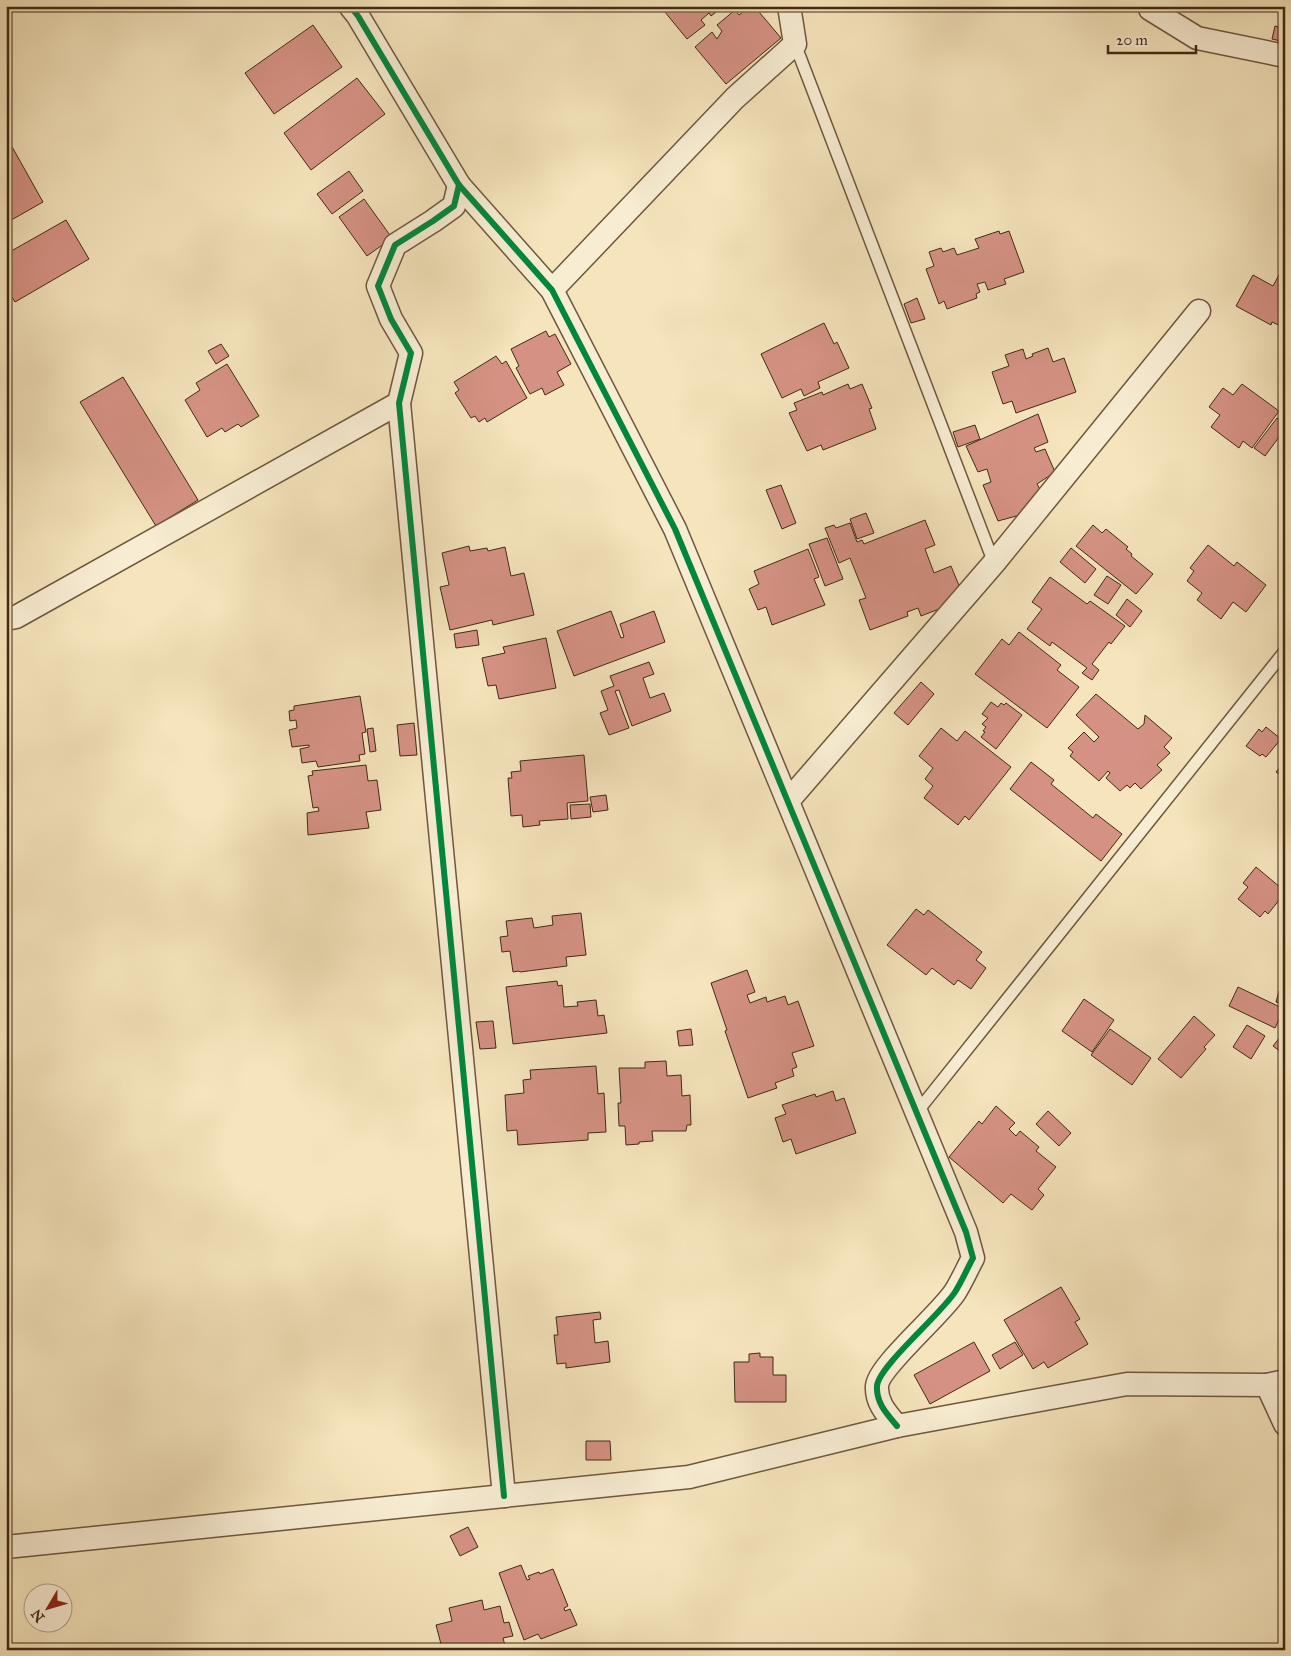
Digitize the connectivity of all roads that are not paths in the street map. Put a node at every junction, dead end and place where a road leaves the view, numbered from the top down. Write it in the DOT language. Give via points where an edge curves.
graph roads {
  1 [pos="350,6"];
  2 [pos="789,6"];
  3 [pos="1149,6"];
  4 [pos="794,44"];
  5 [pos="1285,56"];
  6 [pos="459,184"];
  7 [pos="552,290"];
  8 [pos="1198,311"];
  9 [pos="399,403"];
  10 [pos="994,563"];
  11 [pos="6,619"];
  12 [pos="1285,652"];
  13 [pos="788,801"];
  14 [pos="917,1112"];
  15 [pos="1276,1383"];
  16 [pos="1285,1424"];
  17 [pos="897,1426"];
  18 [pos="504,1496"];
  19 [pos="6,1547"];
  1 -- 6 [label="street"];
  2 -- 4 [label="street"];
  3 -- 5 [label="street" via="1197,38"];
  4 -- 7 [label="street" via="734,98"];
  4 -- 10 [label="lane"];
  6 -- 7 [label="street"];
  6 -- 9 [label="street" via="454,206 395,245 378,286 391,319 411,353"];
  7 -- 13 [label="street" via="675,528"];
  8 -- 10 [label="street"];
  9 -- 11 [label="street" via="16,617"];
  9 -- 18 [label="street"];
  10 -- 13 [label="street"];
  12 -- 14 [label="lane"];
  13 -- 14 [label="street"];
  14 -- 17 [label="street" via="966,1232 973,1258 955,1292 885,1368 876,1384 878,1401"];
  15 -- 16 [label="street"];
  15 -- 17 [label="street" via="1127,1384"];
  17 -- 18 [label="street" via="689,1477"];
  18 -- 19 [label="street"];
}
